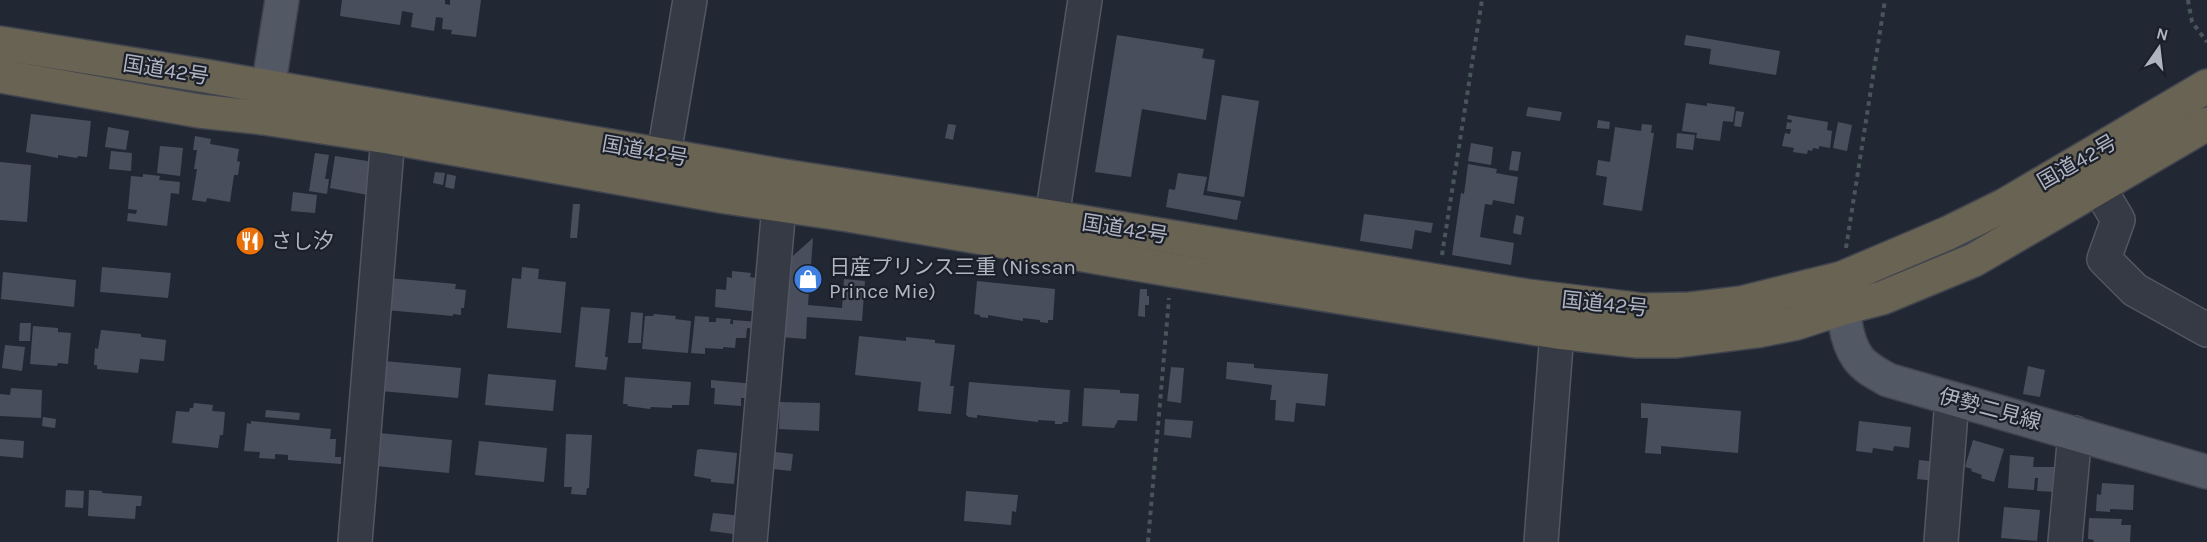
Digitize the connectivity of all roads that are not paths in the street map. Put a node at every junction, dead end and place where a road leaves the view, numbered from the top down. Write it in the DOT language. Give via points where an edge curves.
graph roads {
  1 [pos="282,0"];
  2 [pos="690,0"];
  3 [pos="1085,0"];
  4 [pos="0,43"];
  5 [pos="0,76"];
  6 [pos="2207,86"];
  7 [pos="265,103"];
  8 [pos="2207,124"];
  9 [pos="388,137"];
  10 [pos="664,154"];
  11 [pos="2099,188"];
  12 [pos="782,191"];
  13 [pos="1052,217"];
  14 [pos="1842,293"];
  15 [pos="2207,330"];
  16 [pos="1557,332"];
  17 [pos="1952,399"];
  18 [pos="2075,433"];
  19 [pos="2207,472"];
  20 [pos="355,542"];
  21 [pos="750,542"];
  22 [pos="1541,542"];
  23 [pos="1941,542"];
  24 [pos="2065,542"];
  1 -- 7 [label="main road"];
  2 -- 10 [label="street"];
  3 -- 13 [label="street"];
  4 -- 7 [label="highway, 国道42号" via="206,76"];
  5 -- 7 [label="highway, 国道42号" via="199,111"];
  6 -- 14 [label="highway, 国道42号" via="2005,205"];
  7 -- 9 [label="highway, 国道42号"];
  7 -- 10 [label="highway, 国道42号"];
  8 -- 11 [label="highway, 国道42号"];
  9 -- 12 [label="highway, 国道42号"];
  9 -- 20 [label="street"];
  10 -- 12 [label="highway, 国道42号"];
  11 -- 14 [label="highway, 国道42号" via="1974,260 1882,298"];
  11 -- 15 [label="street" via="2118,220 2104,259 2135,290"];
  12 -- 13 [label="highway, 国道42号"];
  12 -- 16 [label="highway, 国道42号" via="848,215"];
  12 -- 21 [label="street"];
  13 -- 14 [label="highway, 国道42号" via="1528,296 1643,310 1690,309"];
  14 -- 16 [label="highway, 国道42号" via="1797,323 1757,331 1677,341"];
  14 -- 17 [label="main road, 伊勢二見線" via="1851,344 1858,359 1888,380"];
  16 -- 22 [label="street"];
  17 -- 18 [label="main road, 伊勢二見線"];
  17 -- 23 [label="street"];
  18 -- 19 [label="main road, 伊勢二見線"];
  18 -- 24 [label="street"];
}
